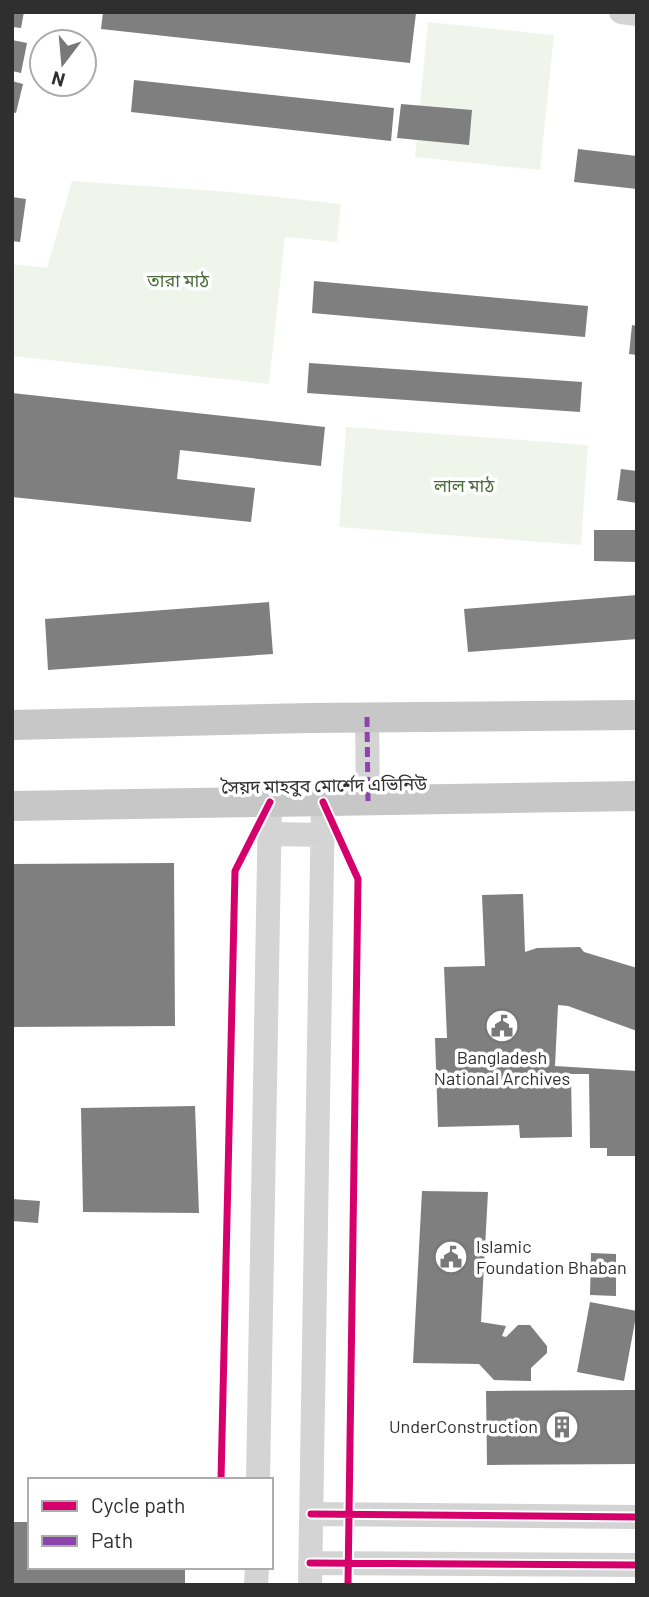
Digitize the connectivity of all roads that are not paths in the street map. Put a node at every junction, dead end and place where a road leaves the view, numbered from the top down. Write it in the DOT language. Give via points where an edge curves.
graph roads {
  1 [pos="621,12"];
  2 [pos="637,14"];
  3 [pos="637,715"];
  4 [pos="367,717"];
  5 [pos="12,726"];
  6 [pos="637,796"];
  7 [pos="368,801"];
  8 [pos="270,802"];
  9 [pos="323,802"];
  10 [pos="12,806"];
  11 [pos="269,834"];
  12 [pos="323,835"];
  13 [pos="258,1478"];
  14 [pos="311,1514"];
  15 [pos="637,1517"];
  16 [pos="637,1565"];
  17 [pos="310,1574"];
  1 -- 2 [label="street"];
  3 -- 4 [label="main road"];
  4 -- 5 [label="main road"];
  4 -- 7 [label="street"];
  6 -- 7 [label="main road, সৈয়দ মাহবুব মোর্শেদ এভিনিউ"];
  7 -- 9 [label="main road, সৈয়দ মাহবুব মোর্শেদ এভিনিউ"];
  8 -- 9 [label="main road, সৈয়দ মাহবুব মোর্শেদ এভিনিউ"];
  8 -- 10 [label="main road, সৈয়দ মাহবুব মোর্শেদ এভিনিউ"];
  8 -- 11 [label="street"];
  9 -- 12 [label="street"];
  11 -- 12 [label="street"];
  11 -- 13 [label="street"];
  12 -- 14 [label="street"];
  14 -- 15 [label="street"];
  14 -- 17 [label="street"];
  16 -- 17 [label="street"];
}
